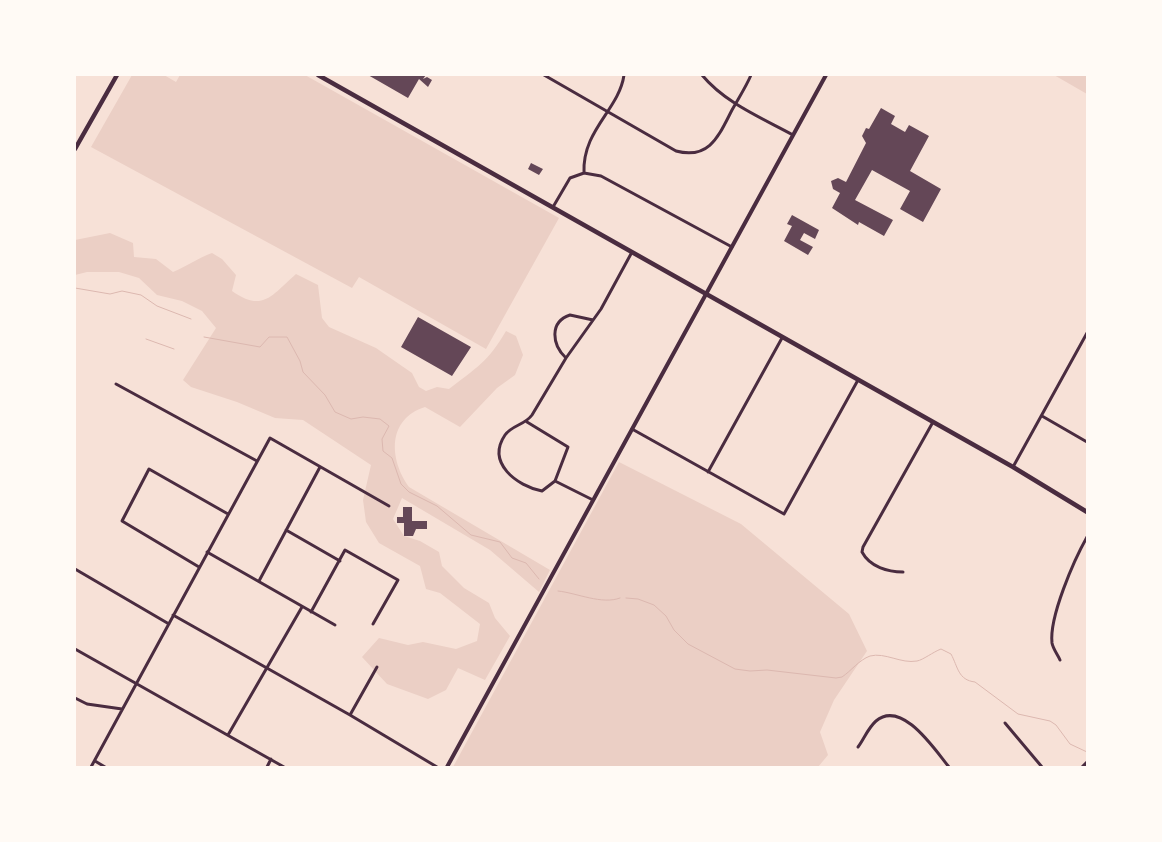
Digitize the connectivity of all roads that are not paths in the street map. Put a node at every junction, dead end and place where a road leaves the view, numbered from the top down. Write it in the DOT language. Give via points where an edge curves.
graph roads {
  1 [pos="116,75"];
  2 [pos="318,75"];
  3 [pos="544,75"];
  4 [pos="624,75"];
  5 [pos="702,75"];
  6 [pos="751,75"];
  7 [pos="826,75"];
  8 [pos="736,104"];
  9 [pos="606,112"];
  10 [pos="794,136"];
  11 [pos="75,149"];
  12 [pos="584,173"];
  13 [pos="553,208"];
  14 [pos="732,247"];
  15 [pos="632,252"];
  16 [pos="705,294"];
  17 [pos="593,320"];
  18 [pos="1087,334"];
  19 [pos="782,338"];
  20 [pos="566,358"];
  21 [pos="858,380"];
  22 [pos="116,384"];
  23 [pos="1042,416"];
  24 [pos="527,422"];
  25 [pos="933,422"];
  26 [pos="631,429"];
  27 [pos="1087,442"];
  28 [pos="257,461"];
  29 [pos="320,467"];
  30 [pos="1013,467"];
  31 [pos="708,472"];
  32 [pos="555,481"];
  33 [pos="593,500"];
  34 [pos="389,506"];
  35 [pos="1087,512"];
  36 [pos="228,514"];
  37 [pos="286,530"];
  38 [pos="1087,537"];
  39 [pos="207,552"];
  40 [pos="340,561"];
  41 [pos="199,566"];
  42 [pos="75,569"];
  43 [pos="903,572"];
  44 [pos="259,581"];
  45 [pos="302,607"];
  46 [pos="311,612"];
  47 [pos="174,615"];
  48 [pos="169,624"];
  49 [pos="373,624"];
  50 [pos="334,625"];
  51 [pos="75,649"];
  52 [pos="1060,660"];
  53 [pos="377,667"];
  54 [pos="268,668"];
  55 [pos="136,684"];
  56 [pos="75,698"];
  57 [pos="122,709"];
  58 [pos="350,715"];
  59 [pos="1005,723"];
  60 [pos="228,735"];
  61 [pos="858,747"];
  62 [pos="271,759"];
  63 [pos="95,761"];
  64 [pos="1087,763"];
  65 [pos="92,767"];
  66 [pos="105,767"];
  67 [pos="267,767"];
  68 [pos="284,767"];
  69 [pos="437,767"];
  70 [pos="446,767"];
  71 [pos="949,767"];
  72 [pos="1042,767"];
  73 [pos="1082,767"];
  1 -- 11 [label="main road"];
  2 -- 13 [label="main road"];
  3 -- 9 [label="street"];
  4 -- 9 [label="street" via="621,87"];
  5 -- 8 [label="street" via="712,87"];
  6 -- 8 [label="street"];
  7 -- 10 [label="street"];
  8 -- 9 [label="street" via="715,142 688,154 676,151"];
  8 -- 10 [label="street"];
  9 -- 12 [label="street" via="587,147"];
  10 -- 14 [label="street"];
  12 -- 13 [label="street" via="570,178"];
  12 -- 14 [label="street" via="601,176"];
  13 -- 15 [label="main road"];
  14 -- 16 [label="street"];
  15 -- 16 [label="main road"];
  15 -- 17 [label="street"];
  16 -- 19 [label="main road"];
  16 -- 26 [label="street"];
  17 -- 20 [label="street"];
  17 -- 20 [label="street" via="570,315 555,325 557,348"];
  18 -- 23 [label="street"];
  19 -- 21 [label="main road"];
  19 -- 31 [label="street"];
  20 -- 24 [label="street"];
  21 -- 25 [label="main road"];
  21 -- 31 [label="street" via="784,514"];
  22 -- 28 [label="street"];
  23 -- 27 [label="street"];
  23 -- 30 [label="street"];
  24 -- 32 [label="street" via="568,447"];
  24 -- 32 [label="street" via="504,436 499,450 502,467 506,473 537,490 542,491"];
  25 -- 30 [label="main road"];
  25 -- 43 [label="street" via="862,552 870,562 884,570"];
  26 -- 31 [label="street"];
  26 -- 33 [label="street"];
  28 -- 29 [label="street" via="270,438"];
  28 -- 36 [label="street"];
  29 -- 34 [label="street"];
  29 -- 37 [label="street"];
  30 -- 35 [label="main road"];
  32 -- 33 [label="street"];
  33 -- 70 [label="street"];
  36 -- 39 [label="street"];
  36 -- 41 [label="street" via="150,469 122,521"];
  37 -- 40 [label="street"];
  37 -- 44 [label="street"];
  38 -- 52 [label="street" via="1072,565 1054,622 1052,644"];
  39 -- 41 [label="street"];
  39 -- 44 [label="street"];
  40 -- 46 [label="street"];
  40 -- 49 [label="street" via="346,550 398,580"];
  41 -- 47 [label="street"];
  42 -- 48 [label="street"];
  44 -- 45 [label="street"];
  45 -- 46 [label="street"];
  45 -- 54 [label="street"];
  46 -- 50 [label="street"];
  47 -- 48 [label="street"];
  47 -- 54 [label="street"];
  48 -- 55 [label="street"];
  51 -- 55 [label="street"];
  53 -- 58 [label="street"];
  54 -- 58 [label="street"];
  54 -- 60 [label="street"];
  55 -- 57 [label="street"];
  55 -- 60 [label="street"];
  56 -- 57 [label="street" via="87,704"];
  57 -- 63 [label="street"];
  58 -- 69 [label="street"];
  59 -- 72 [label="street"];
  60 -- 62 [label="street"];
  61 -- 71 [label="street" via="876,721 884,716 893,716 915,727"];
  62 -- 67 [label="street"];
  62 -- 68 [label="street"];
  63 -- 65 [label="street"];
  63 -- 66 [label="street"];
  64 -- 73 [label="main road"];
}
